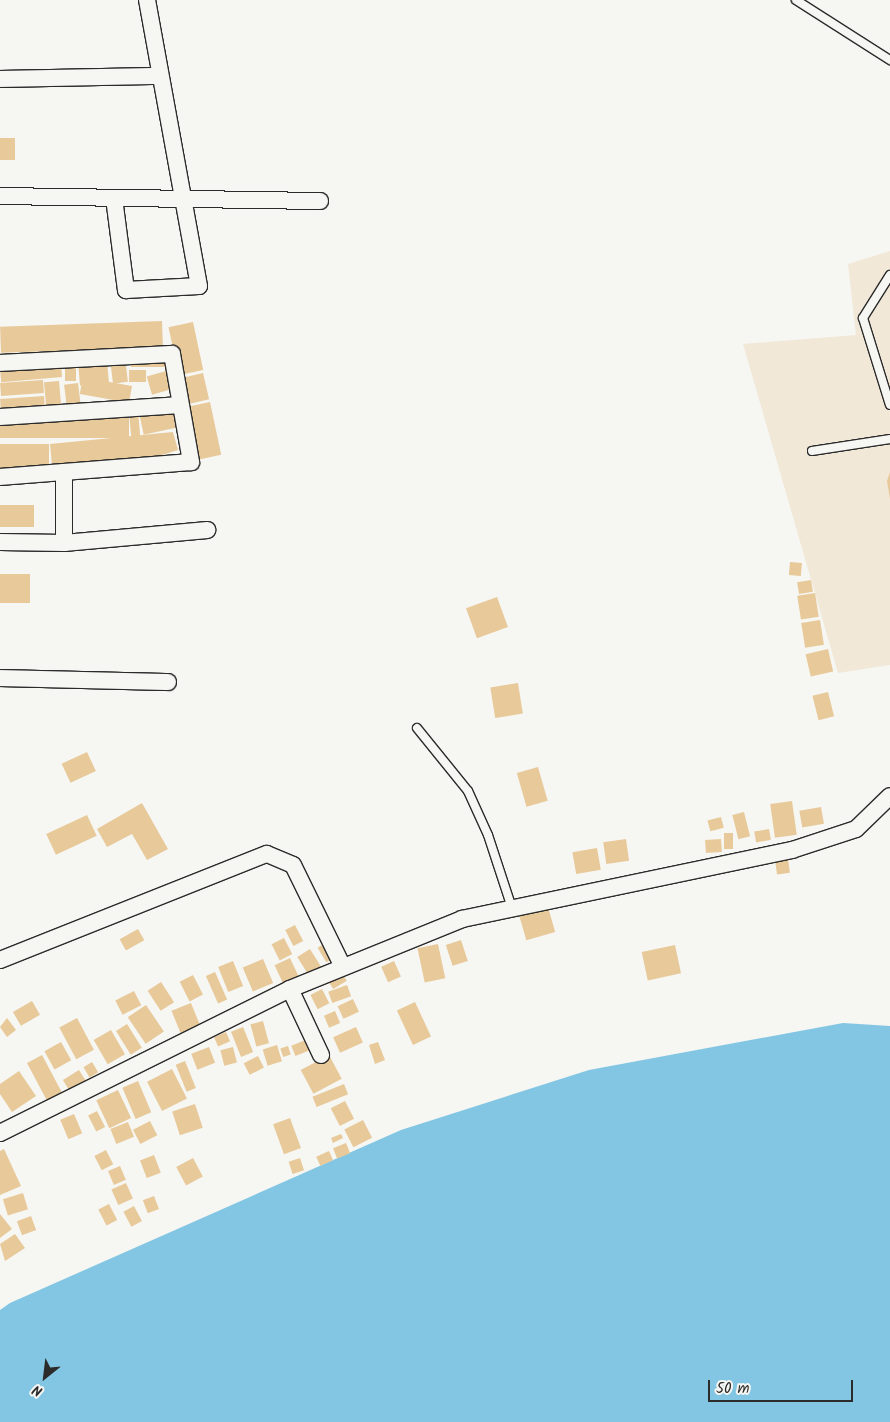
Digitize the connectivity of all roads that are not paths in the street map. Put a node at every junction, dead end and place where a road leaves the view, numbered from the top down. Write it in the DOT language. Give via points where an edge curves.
graph roads {
  1 [pos="147,0"];
  2 [pos="796,0"];
  3 [pos="890,60"];
  4 [pos="157,76"];
  5 [pos="0,79"];
  6 [pos="0,196"];
  7 [pos="114,198"];
  8 [pos="186,199"];
  9 [pos="320,201"];
  10 [pos="890,276"];
  11 [pos="0,363"];
  12 [pos="890,404"];
  13 [pos="181,405"];
  14 [pos="0,417"];
  15 [pos="890,439"];
  16 [pos="812,451"];
  17 [pos="64,472"];
  18 [pos="0,477"];
  19 [pos="207,530"];
  20 [pos="0,542"];
  21 [pos="64,542"];
  22 [pos="0,678"];
  23 [pos="168,682"];
  24 [pos="417,728"];
  25 [pos="890,796"];
  26 [pos="512,908"];
  27 [pos="0,960"];
  28 [pos="342,965"];
  29 [pos="290,988"];
  30 [pos="321,1055"];
  31 [pos="0,1133"];
  1 -- 4 [label="street"];
  2 -- 3 [label="lane"];
  4 -- 5 [label="street"];
  4 -- 8 [label="street"];
  6 -- 7 [label="street"];
  7 -- 8 [label="street"];
  7 -- 8 [label="street" via="126,290 199,286"];
  8 -- 9 [label="street"];
  10 -- 12 [label="lane" via="863,318"];
  11 -- 13 [label="street" via="172,354"];
  13 -- 14 [label="street"];
  13 -- 17 [label="street" via="191,462"];
  15 -- 16 [label="lane"];
  17 -- 18 [label="street"];
  17 -- 21 [label="street"];
  19 -- 21 [label="street"];
  20 -- 21 [label="street"];
  22 -- 23 [label="street"];
  24 -- 26 [label="lane" via="468,791 488,835"];
  25 -- 26 [label="street" via="856,829 792,850"];
  26 -- 28 [label="street" via="462,919"];
  27 -- 28 [label="street" via="267,854 293,865"];
  28 -- 29 [label="street"];
  29 -- 30 [label="street"];
  29 -- 31 [label="street"];
}
